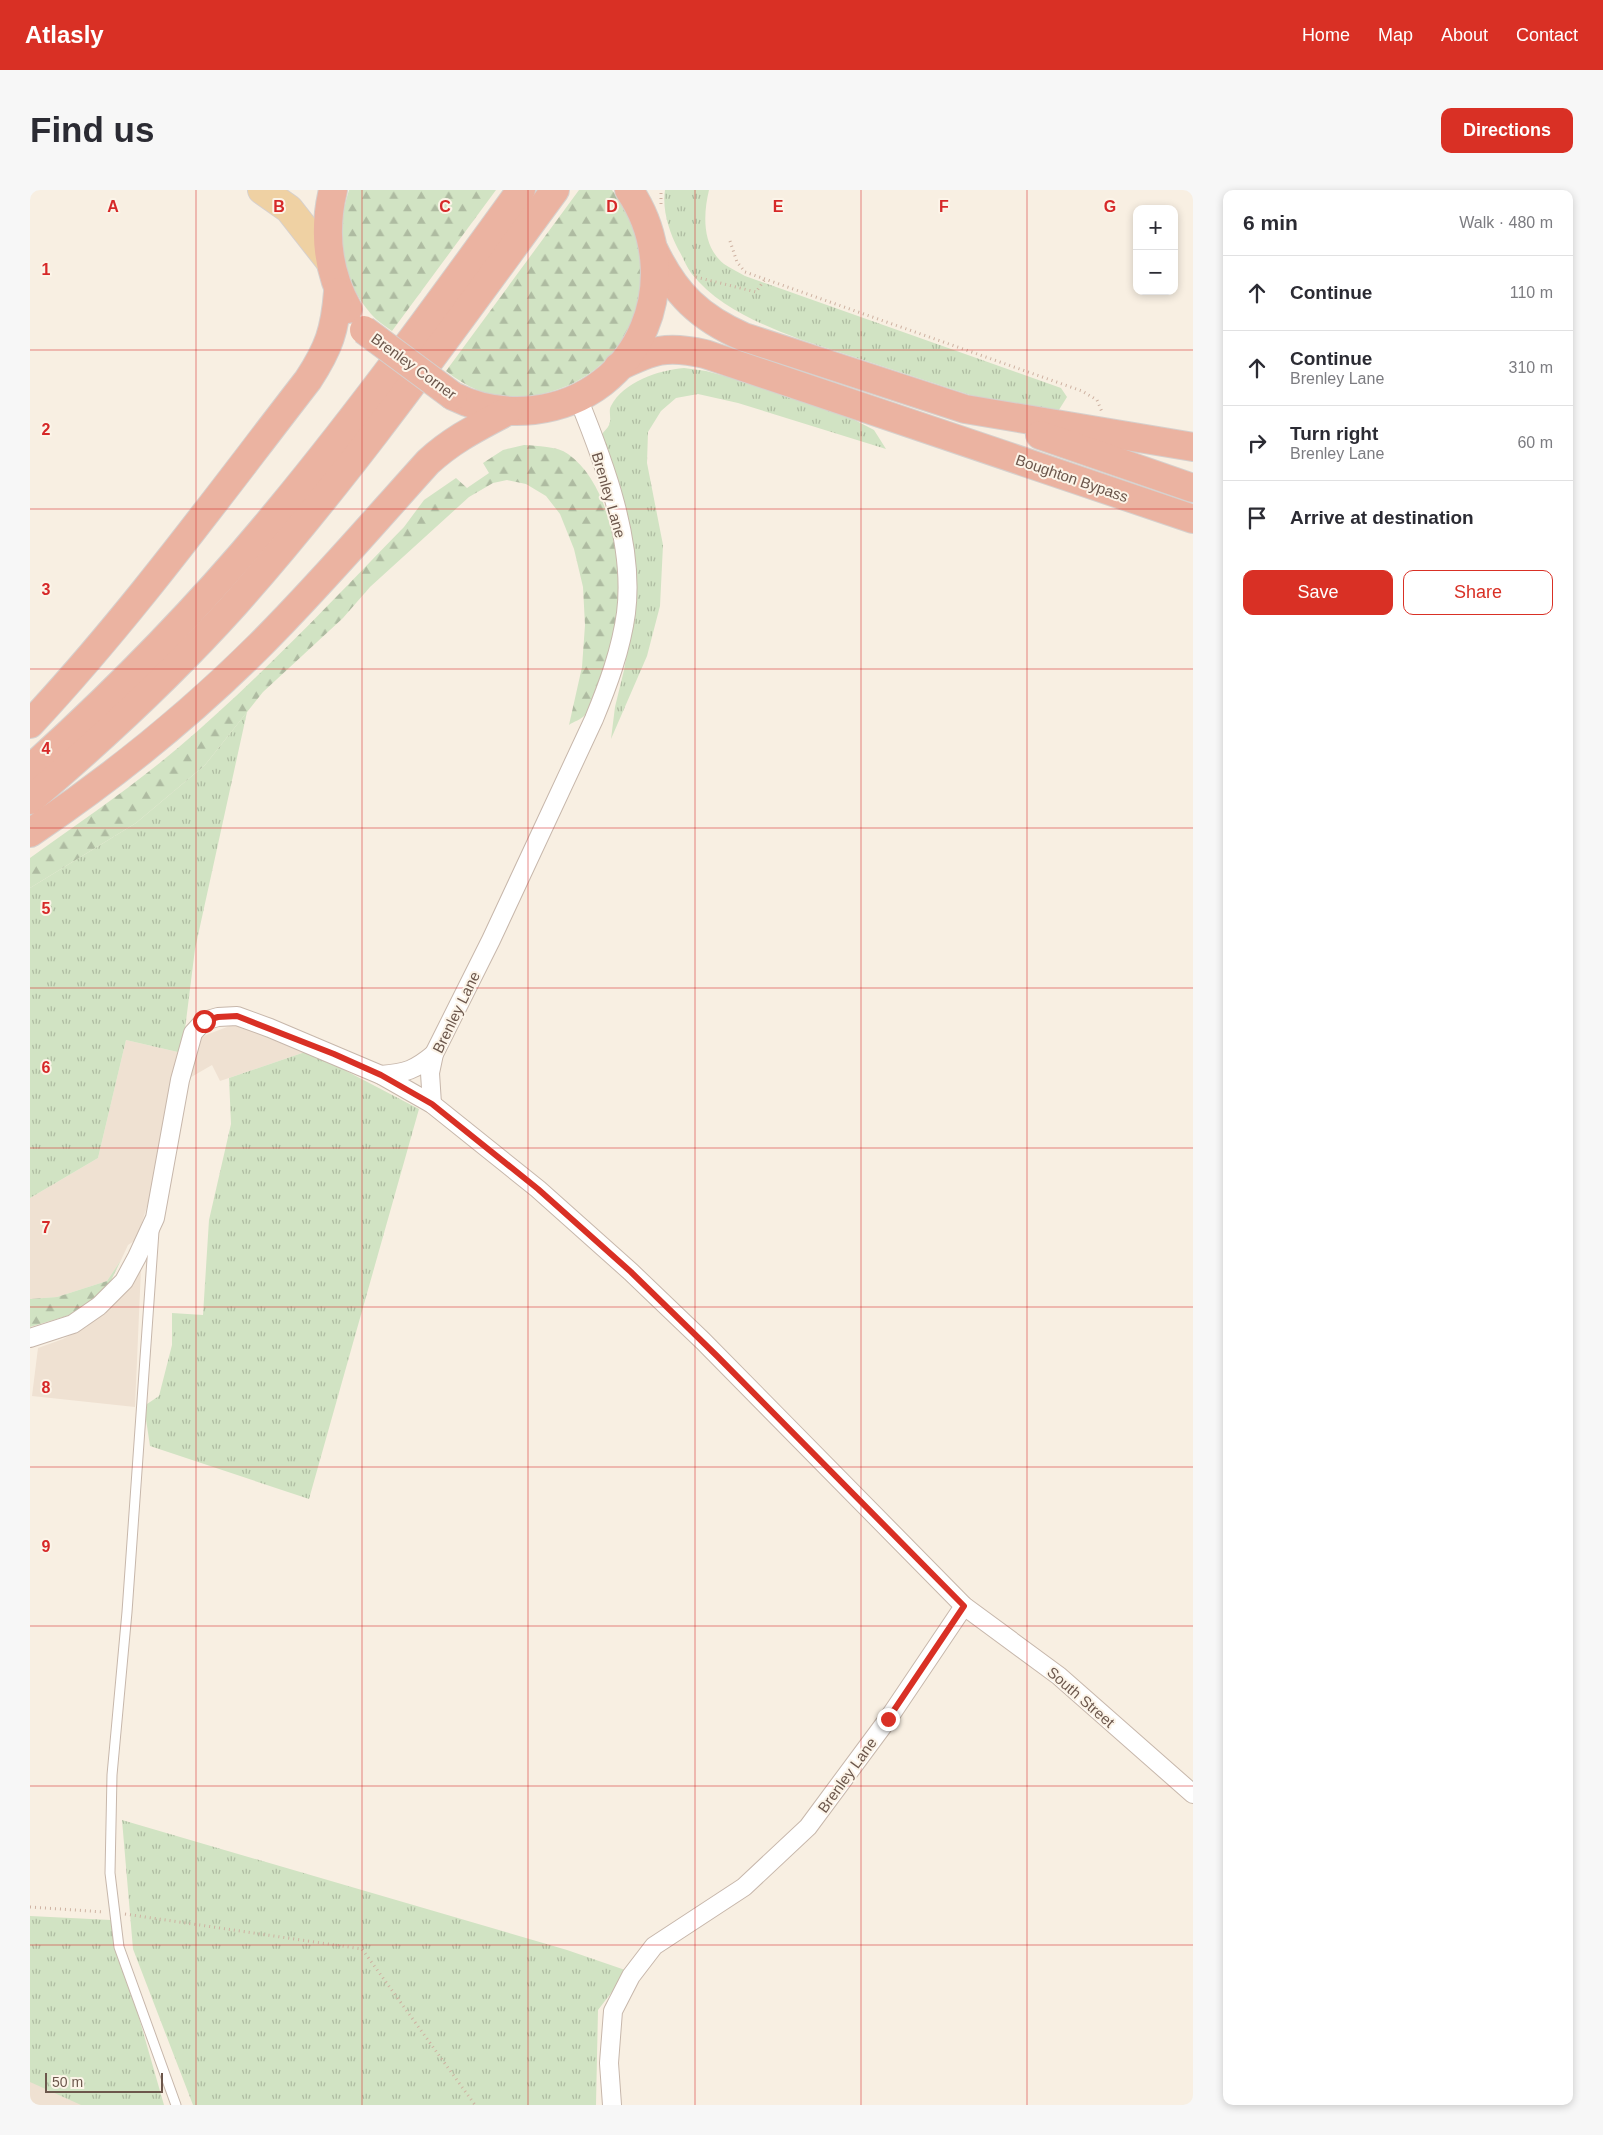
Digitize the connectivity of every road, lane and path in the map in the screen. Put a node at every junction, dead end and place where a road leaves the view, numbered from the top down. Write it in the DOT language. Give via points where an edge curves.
graph roads {
  1 [pos="262,190"];
  2 [pos="333,190"];
  3 [pos="521,190"];
  4 [pos="556,190"];
  5 [pos="629,190"];
  6 [pos="645,202"];
  7 [pos="730,241"];
  8 [pos="654,250"];
  9 [pos="329,260"];
  10 [pos="689,276"];
  11 [pos="765,279"];
  12 [pos="338,292"];
  13 [pos="618,367"];
  14 [pos="578,398"];
  15 [pos="965,409"];
  16 [pos="508,412"];
  17 [pos="1102,420"];
  18 [pos="1193,447"];
  19 [pos="1193,488"];
  20 [pos="1193,520"];
  21 [pos="30,724"];
  22 [pos="30,769"];
  23 [pos="30,800"];
  24 [pos="30,833"];
  25 [pos="434,1054"];
  26 [pos="381,1075"];
  27 [pos="432,1104"];
  28 [pos="155,1218"];
  29 [pos="30,1338"];
  30 [pos="964,1606"];
  31 [pos="1193,1794"];
  32 [pos="30,1907"];
  33 [pos="115,1913"];
  34 [pos="176,2105"];
  35 [pos="475,2105"];
  36 [pos="612,2105"];
  1 -- 9 [label="main road" via="288,209"];
  2 -- 9 [label="highway, Brenley Corner" via="327,223"];
  3 -- 22 [label="highway" via="377,387 278,511 158,646"];
  4 -- 23 [label="highway" via="337,482 234,605 115,724"];
  5 -- 6 [label="highway, Brenley Corner"];
  6 -- 8 [label="highway, Brenley Corner"];
  7 -- 11 [label="path" via="737,262 745,272"];
  8 -- 13 [label="highway, Brenley Corner" via="656,269 652,306 639,338"];
  8 -- 15 [label="highway" via="668,279 678,291 690,304 725,329 744,338"];
  9 -- 12 [label="highway, Brenley Corner"];
  10 -- 11 [label="path" via="756,292"];
  11 -- 17 [label="path" via="1082,391 1098,400"];
  12 -- 16 [label="highway, Brenley Corner, bridge" via="364,330 453,396 477,406"];
  12 -- 21 [label="highway" via="330,340 308,380 169,560"];
  13 -- 14 [label="highway, Brenley Corner" via="594,389"];
  13 -- 20 [label="highway, Boughton Bypass" via="664,349 687,350 747,366"];
  14 -- 16 [label="highway, Brenley Corner" via="544,409"];
  14 -- 25 [label="street, Brenley Lane" via="621,530 627,588 622,635 607,688 594,719"];
  15 -- 18 [label="highway"];
  15 -- 19 [label="highway, Boughton Bypass"];
  16 -- 24 [label="highway" via="446,446 262,644 213,690 124,766"];
  25 -- 26 [label="street" via="418,1067 403,1073"];
  25 -- 27 [label="street, Brenley Lane" via="430,1073"];
  26 -- 27 [label="street"];
  26 -- 28 [label="street" via="237,1016 204,1021 193,1033 180,1080"];
  27 -- 30 [label="street" via="538,1189 631,1272"];
  28 -- 29 [label="street" via="124,1280 99,1306 73,1324"];
  28 -- 33 [label="lane" via="112,1775 110,1873"];
  30 -- 31 [label="street, South Street" via="1059,1676"];
  30 -- 36 [label="street, Brenley Lane" via="888,1719 808,1827 744,1887 654,1946 631,1976 613,2011 609,2063"];
  32 -- 33 [label="path"];
  33 -- 34 [label="lane" via="119,1947"];
  33 -- 35 [label="path" via="362,1949"];
}
